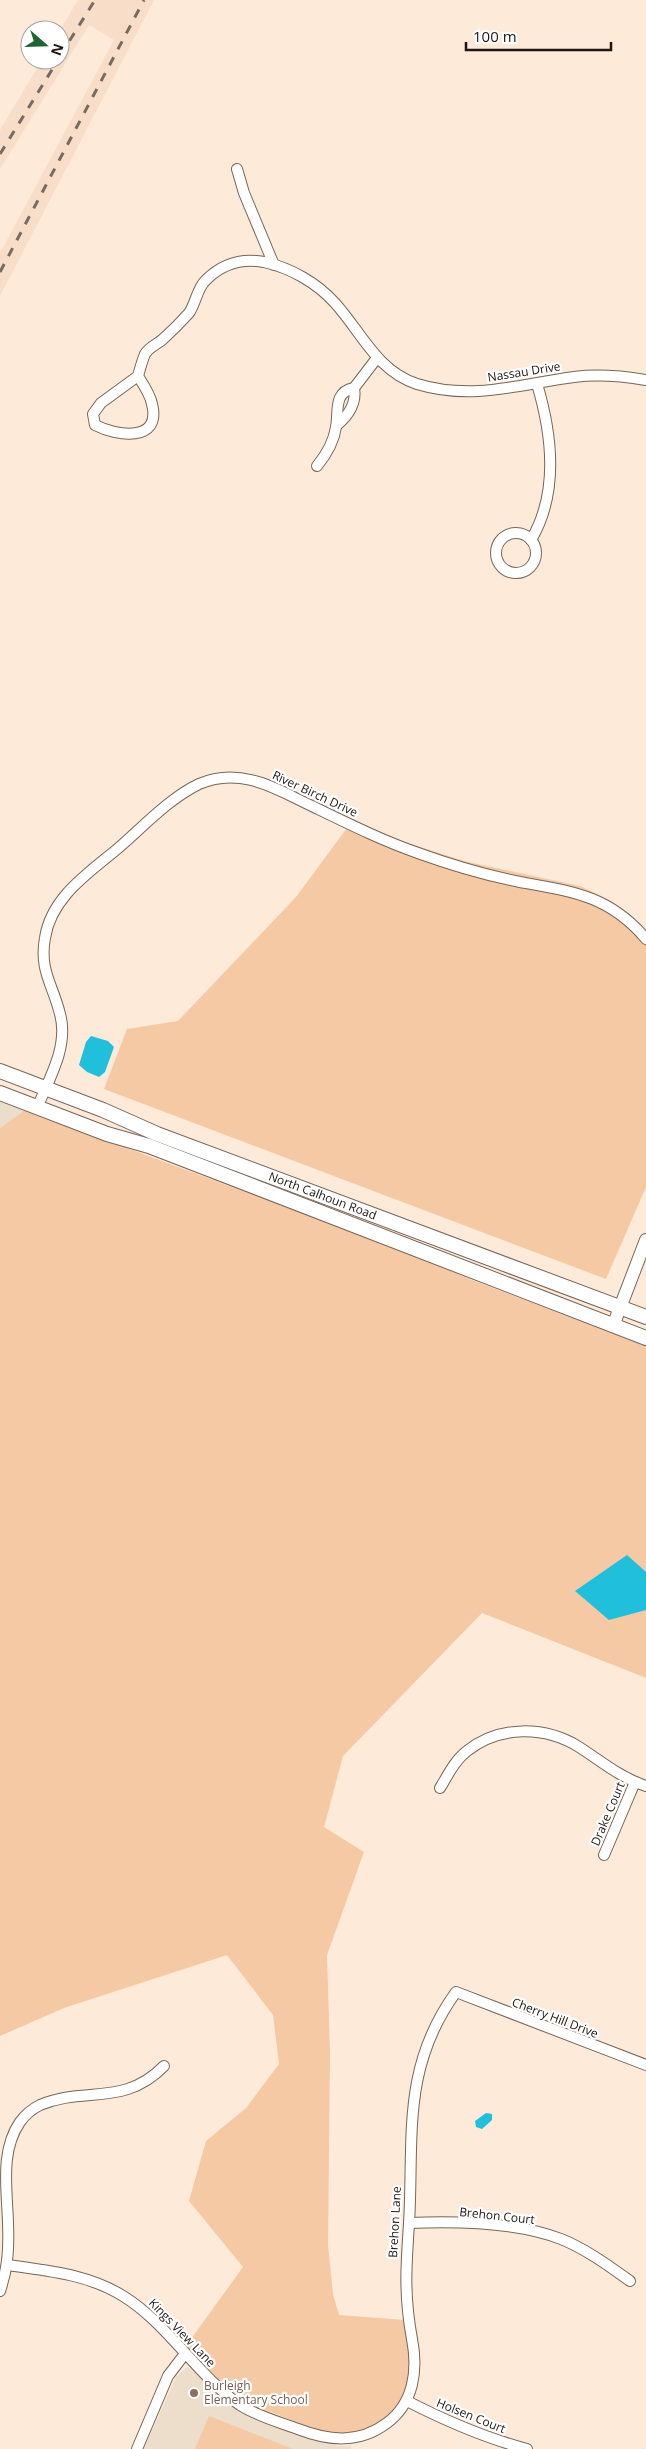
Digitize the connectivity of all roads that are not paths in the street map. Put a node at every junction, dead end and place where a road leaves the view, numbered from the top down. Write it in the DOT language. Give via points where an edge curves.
graph roads {
  1 [pos="237,169"];
  2 [pos="274,264"];
  3 [pos="377,358"];
  4 [pos="138,376"];
  5 [pos="646,380"];
  6 [pos="537,384"];
  7 [pos="317,466"];
  8 [pos="531,540"];
  9 [pos="646,938"];
  10 [pos="0,1071"];
  11 [pos="45,1088"];
  12 [pos="0,1093"];
  13 [pos="38,1108"];
  14 [pos="646,1240"];
  15 [pos="620,1307"];
  16 [pos="646,1317"];
  17 [pos="613,1326"];
  18 [pos="646,1338"];
  19 [pos="635,1782"];
  20 [pos="646,1786"];
  21 [pos="440,1788"];
  22 [pos="604,1855"];
  23 [pos="456,1992"];
  24 [pos="646,2065"];
  25 [pos="164,2066"];
  26 [pos="409,2223"];
  27 [pos="8,2266"];
  28 [pos="630,2281"];
  29 [pos="0,2291"];
  30 [pos="184,2355"];
  31 [pos="406,2401"];
  32 [pos="360,2437"];
  33 [pos="136,2449"];
  34 [pos="527,2449"];
  1 -- 2 [label="street"];
  2 -- 3 [label="street, Nassau Drive" via="323,292"];
  2 -- 4 [label="street, Nassau Drive" via="250,259 232,262 215,271 204,281 190,312 146,352"];
  3 -- 6 [label="street, Nassau Drive" via="401,377 440,388 494,391"];
  3 -- 7 [label="street" via="354,388 347,389 341,396 335,413 337,425 326,455"];
  4 -- 4 [label="street" via="152,403 154,416 150,426 140,433 123,434 95,425 94,414 101,403"];
  5 -- 6 [label="street, Nassau Drive" via="603,375"];
  6 -- 8 [label="street" via="547,420 550,464 543,516"];
  8 -- 8 [label="street" via="536,557 530,568 513,573 501,567 497,547 506,536 519,533"];
  9 -- 11 [label="street, River Birch Drive" via="613,909 584,894 520,882 440,861 391,843 264,783 233,777 216,779 200,784 167,806 80,880 51,916 45,935 43,963 60,1015 62,1038"];
  10 -- 11 [label="main road, North Calhoun Road"];
  11 -- 13 [label="street, River Birch Drive"];
  11 -- 15 [label="main road, North Calhoun Road" via="157,1134"];
  12 -- 13 [label="main road, North Calhoun Road"];
  13 -- 17 [label="main road, North Calhoun Road" via="158,1150"];
  14 -- 15 [label="street"];
  15 -- 16 [label="main road, North Calhoun Road"];
  15 -- 17 [label="street"];
  17 -- 18 [label="main road, North Calhoun Road"];
  19 -- 20 [label="street"];
  19 -- 21 [label="street" via="558,1736 519,1731 506,1732 466,1751"];
  19 -- 22 [label="street, Drake Court"];
  23 -- 24 [label="street, Cherry Hill Drive"];
  23 -- 26 [label="street, Brehon Lane" via="435,2028 414,2090"];
  25 -- 27 [label="street" via="144,2084 128,2090 53,2100 37,2107 17,2125 4,2152 2,2170 8,2207"];
  26 -- 28 [label="street, Brehon Court" via="501,2226 535,2231 577,2247"];
  26 -- 31 [label="street, Brehon Lane" via="405,2295 416,2364 413,2386"];
  27 -- 29 [label="street"];
  27 -- 30 [label="street, Kings View Lane" via="72,2275 107,2287 137,2305"];
  30 -- 32 [label="street, Kings View Lane" via="243,2407 324,2438"];
  30 -- 33 [label="street" via="168,2376"];
  31 -- 32 [label="street, Brehon Lane" via="388,2423"];
  31 -- 34 [label="street, Holsen Court" via="487,2438"];
}
